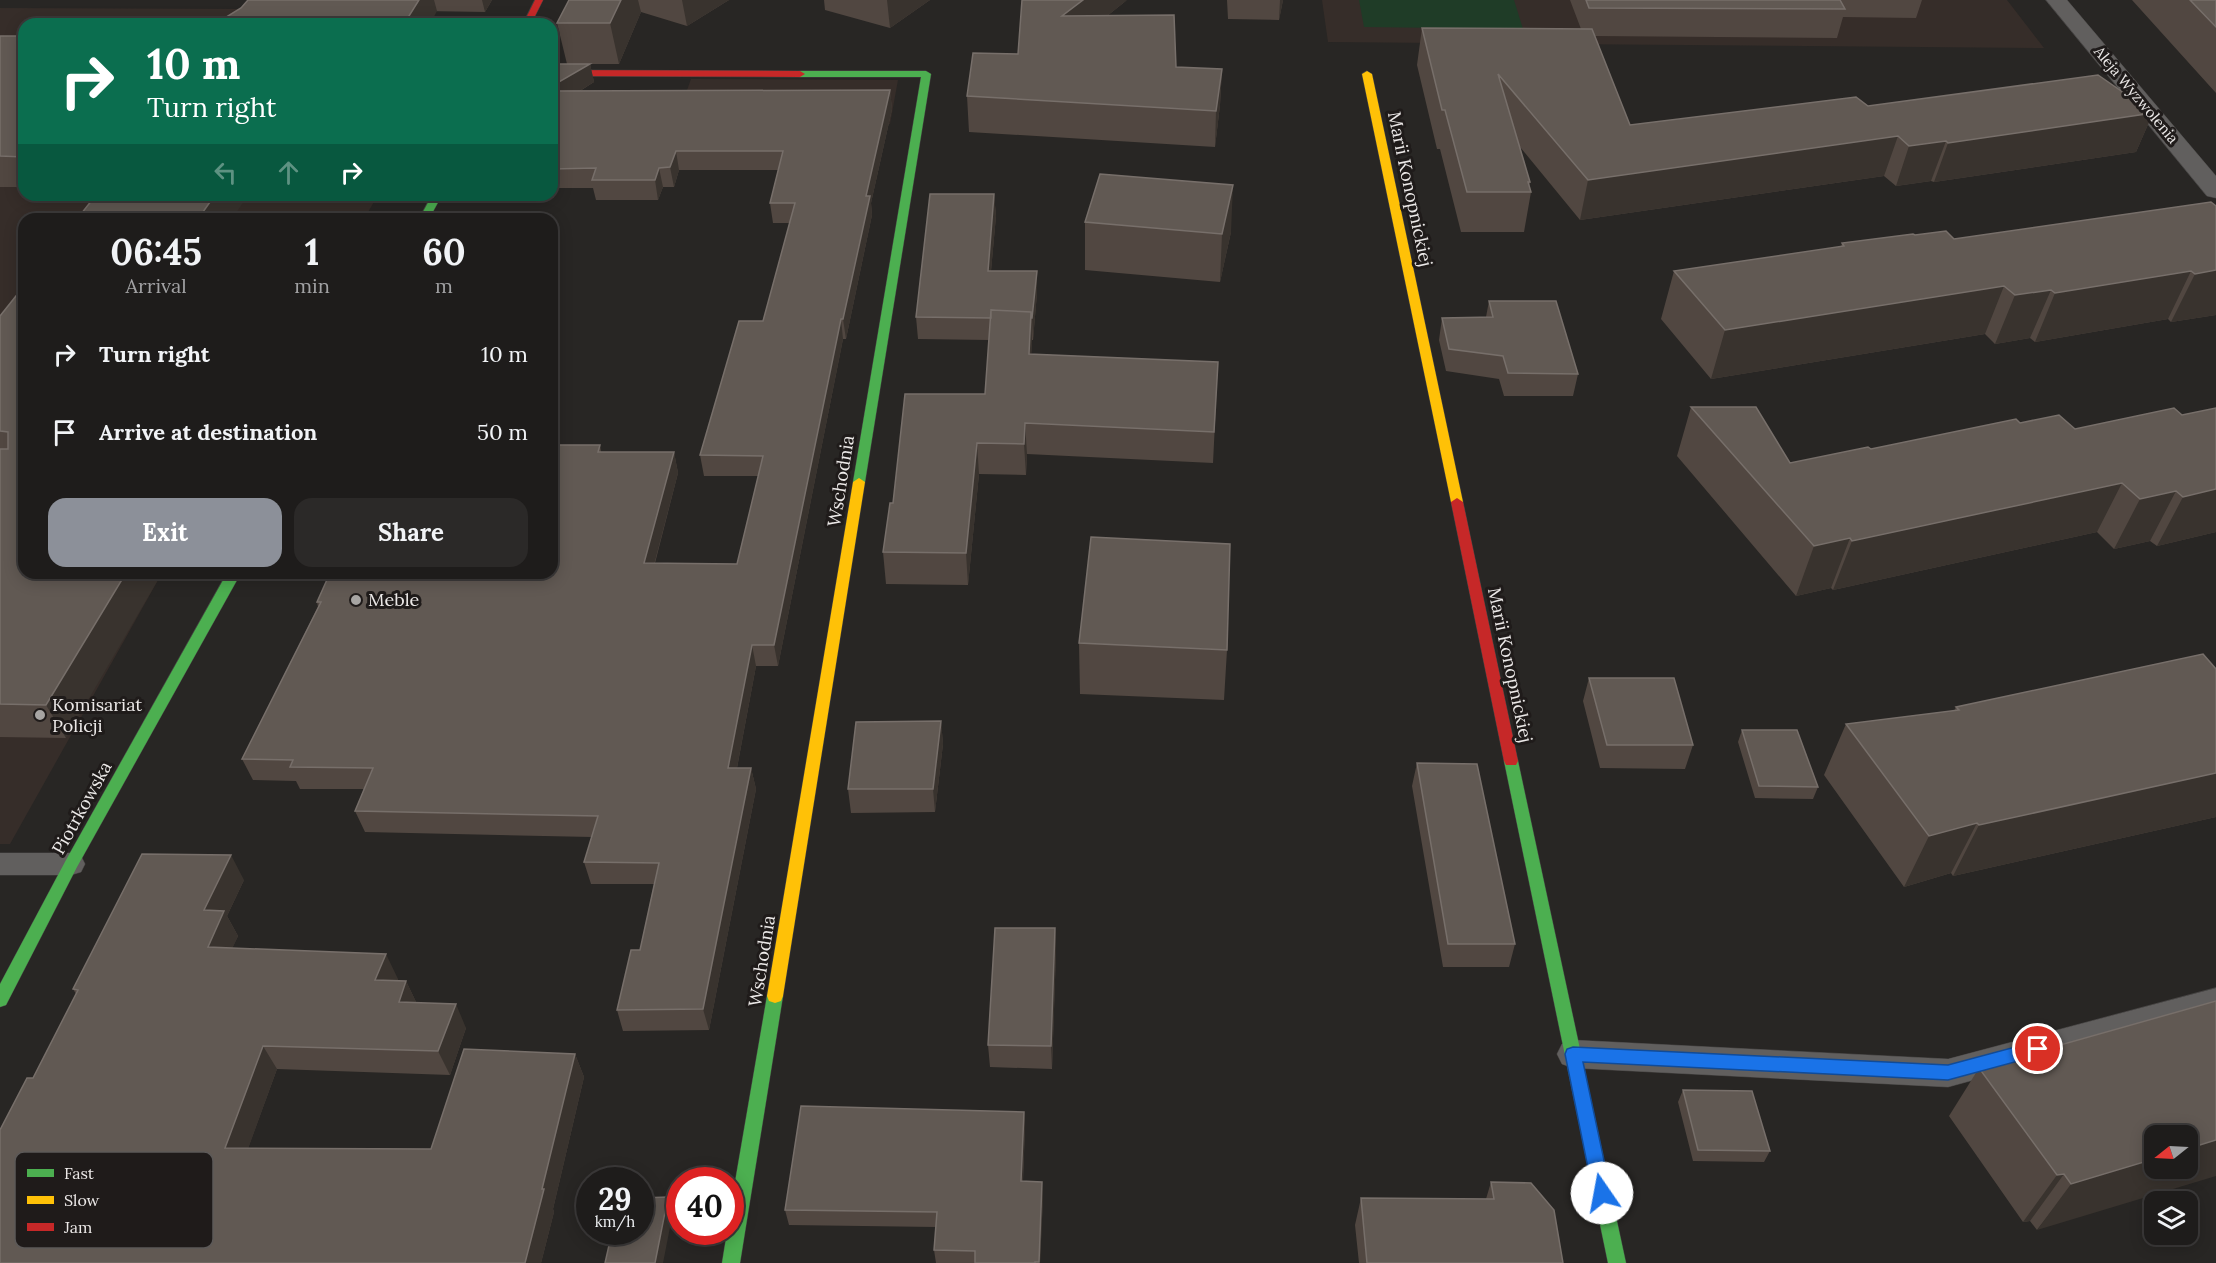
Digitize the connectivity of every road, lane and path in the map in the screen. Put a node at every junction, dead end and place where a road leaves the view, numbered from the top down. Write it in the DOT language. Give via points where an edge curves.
graph roads {
  1 [pos="539,0"];
  2 [pos="2056,0"];
  3 [pos="529,18"];
  4 [pos="558,73"];
  5 [pos="1367,74"];
  6 [pos="2216,191"];
  7 [pos="231,579"];
  8 [pos="0,864"];
  9 [pos="71,864"];
  10 [pos="0,1000"];
  11 [pos="2216,1001"];
  12 [pos="1573,1054"];
  13 [pos="731,1263"];
  14 [pos="1617,1263"];
  1 -- 3 [label="street"];
  2 -- 6 [label="street, Aleja Wyzwolenia"];
  4 -- 13 [label="street, Wschodnia" via="926,74"];
  5 -- 12 [label="street, Marii Konopnickiej"];
  7 -- 9 [label="street, Piotrkowska"];
  8 -- 9 [label="lane"];
  9 -- 10 [label="street, Piotrkowska"];
  11 -- 12 [label="lane" via="1948,1073"];
  12 -- 14 [label="street, Marii Konopnickiej"];
}
